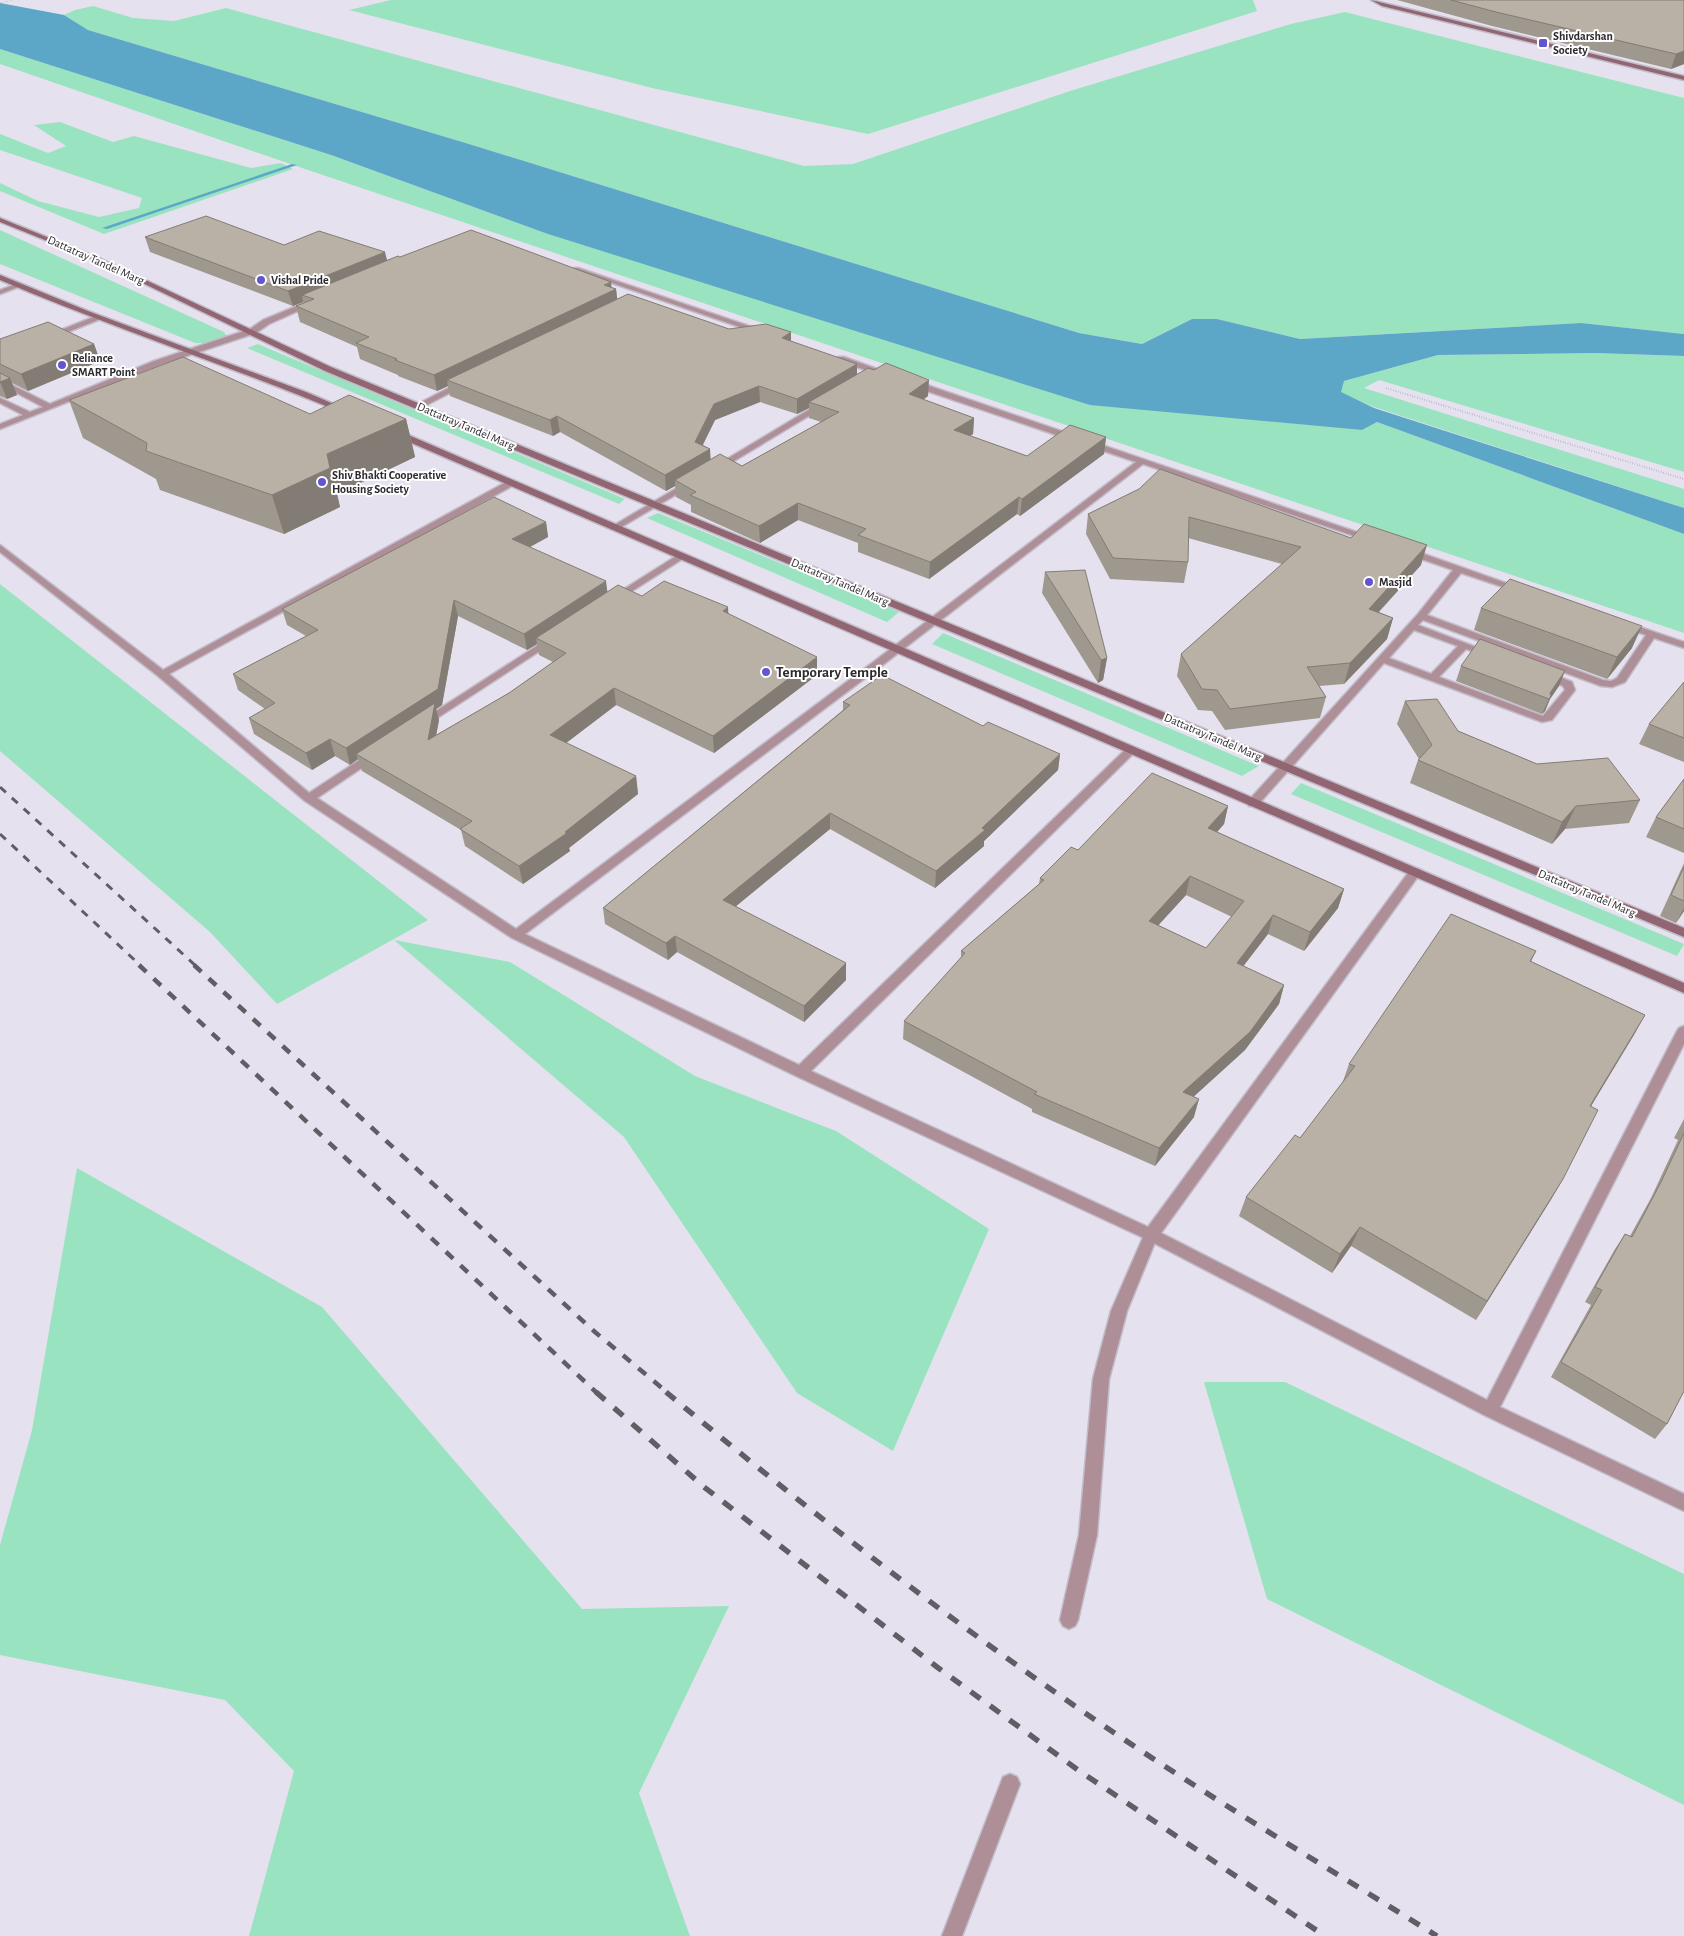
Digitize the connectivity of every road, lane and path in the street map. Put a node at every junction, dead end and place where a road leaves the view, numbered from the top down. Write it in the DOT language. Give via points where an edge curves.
graph roads {
  1 [pos="14,0"];
  2 [pos="1373,0"];
  3 [pos="0,3"];
  4 [pos="1684,78"];
  5 [pos="0,220"];
  6 [pos="568,267"];
  7 [pos="0,277"];
  8 [pos="19,286"];
  9 [pos="0,292"];
  10 [pos="650,294"];
  11 [pos="641,298"];
  12 [pos="321,300"];
  13 [pos="88,313"];
  14 [pos="99,318"];
  15 [pos="45,329"];
  16 [pos="253,331"];
  17 [pos="769,334"];
  18 [pos="37,340"];
  19 [pos="193,352"];
  20 [pos="834,356"];
  21 [pos="879,372"];
  22 [pos="889,375"];
  23 [pos="871,377"];
  24 [pos="472,380"];
  25 [pos="0,381"];
  26 [pos="907,382"];
  27 [pos="1386,388"];
  28 [pos="0,400"];
  29 [pos="829,402"];
  30 [pos="418,406"];
  31 [pos="50,407"];
  32 [pos="29,415"];
  33 [pos="357,416"];
  34 [pos="0,427"];
  35 [pos="391,431"];
  36 [pos="1142,461"];
  37 [pos="711,471"];
  38 [pos="1684,479"];
  39 [pos="694,481"];
  40 [pos="511,483"];
  41 [pos="654,504"];
  42 [pos="615,528"];
  43 [pos="1384,544"];
  44 [pos="1394,547"];
  45 [pos="0,548"];
  46 [pos="681,556"];
  47 [pos="1459,569"];
  48 [pos="1530,593"];
  49 [pos="608,603"];
  50 [pos="1421,616"];
  51 [pos="934,621"];
  52 [pos="1616,622"];
  53 [pos="1412,626"];
  54 [pos="559,634"];
  55 [pos="1652,634"];
  56 [pos="1464,645"];
  57 [pos="1684,645"];
  58 [pos="897,649"];
  59 [pos="1499,658"];
  60 [pos="1382,659"];
  61 [pos="1534,670"];
  62 [pos="162,674"];
  63 [pos="1432,678"];
  64 [pos="414,729"];
  65 [pos="382,750"];
  66 [pos="1131,750"];
  67 [pos="1285,767"];
  68 [pos="309,798"];
  69 [pos="1253,803"];
  70 [pos="1415,872"];
  71 [pos="1684,933"];
  72 [pos="516,935"];
  73 [pos="1684,988"];
  74 [pos="1684,1030"];
  75 [pos="801,1072"];
  76 [pos="1151,1235"];
  77 [pos="1490,1410"];
  78 [pos="1684,1503"];
  79 [pos="1069,1620"];
  80 [pos="1010,1784"];
  81 [pos="952,1936"];
  1 -- 3 [label="path"];
  2 -- 4 [label="main road"];
  5 -- 16 [label="main road, Dattatray Tandel Marg" via="99,260"];
  6 -- 10 [label="street"];
  7 -- 8 [label="main road"];
  8 -- 9 [label="street"];
  8 -- 13 [label="main road"];
  10 -- 11 [label="street"];
  10 -- 17 [label="street"];
  12 -- 16 [label="street" via="266,322"];
  13 -- 14 [label="main road"];
  13 -- 15 [label="street"];
  14 -- 18 [label="street"];
  14 -- 19 [label="main road"];
  16 -- 19 [label="street"];
  16 -- 30 [label="main road, Dattatray Tandel Marg" via="328,369"];
  19 -- 31 [label="street" via="157,363"];
  19 -- 33 [label="main road"];
  20 -- 21 [label="street"];
  21 -- 22 [label="street"];
  21 -- 23 [label="street"];
  24 -- 30 [label="street"];
  25 -- 31 [label="street"];
  26 -- 36 [label="street"];
  27 -- 38 [label="path"];
  28 -- 32 [label="street"];
  29 -- 37 [label="street"];
  30 -- 41 [label="main road, Dattatray Tandel Marg"];
  31 -- 32 [label="street"];
  32 -- 34 [label="street"];
  35 -- 40 [label="main road"];
  36 -- 43 [label="street"];
  36 -- 51 [label="street"];
  39 -- 41 [label="street"];
  40 -- 42 [label="main road"];
  40 -- 62 [label="street"];
  41 -- 42 [label="street"];
  41 -- 51 [label="main road, Dattatray Tandel Marg"];
  42 -- 46 [label="main road"];
  44 -- 47 [label="street"];
  45 -- 62 [label="street"];
  46 -- 49 [label="street"];
  46 -- 58 [label="main road"];
  47 -- 48 [label="street"];
  47 -- 50 [label="street"];
  50 -- 53 [label="street"];
  50 -- 55 [label="street" via="1600,683 1612,684 1621,680"];
  51 -- 58 [label="street"];
  51 -- 67 [label="main road, Dattatray Tandel Marg"];
  52 -- 55 [label="street"];
  53 -- 56 [label="street"];
  53 -- 60 [label="street"];
  54 -- 64 [label="street"];
  55 -- 57 [label="street"];
  56 -- 59 [label="street"];
  56 -- 63 [label="street"];
  58 -- 66 [label="main road"];
  58 -- 72 [label="street"];
  60 -- 63 [label="street"];
  60 -- 67 [label="street"];
  61 -- 63 [label="street" via="1568,684 1570,690 1548,718 1542,719"];
  62 -- 68 [label="street"];
  65 -- 68 [label="street"];
  66 -- 69 [label="main road"];
  66 -- 75 [label="street"];
  67 -- 69 [label="street"];
  67 -- 71 [label="main road, Dattatray Tandel Marg"];
  68 -- 72 [label="street"];
  69 -- 70 [label="main road"];
  70 -- 73 [label="main road"];
  70 -- 76 [label="street"];
  72 -- 75 [label="street"];
  74 -- 77 [label="street"];
  75 -- 76 [label="street"];
  76 -- 77 [label="street"];
  76 -- 79 [label="street" via="1119,1310 1101,1379 1088,1535"];
  77 -- 78 [label="street"];
  80 -- 81 [label="street"];
}
